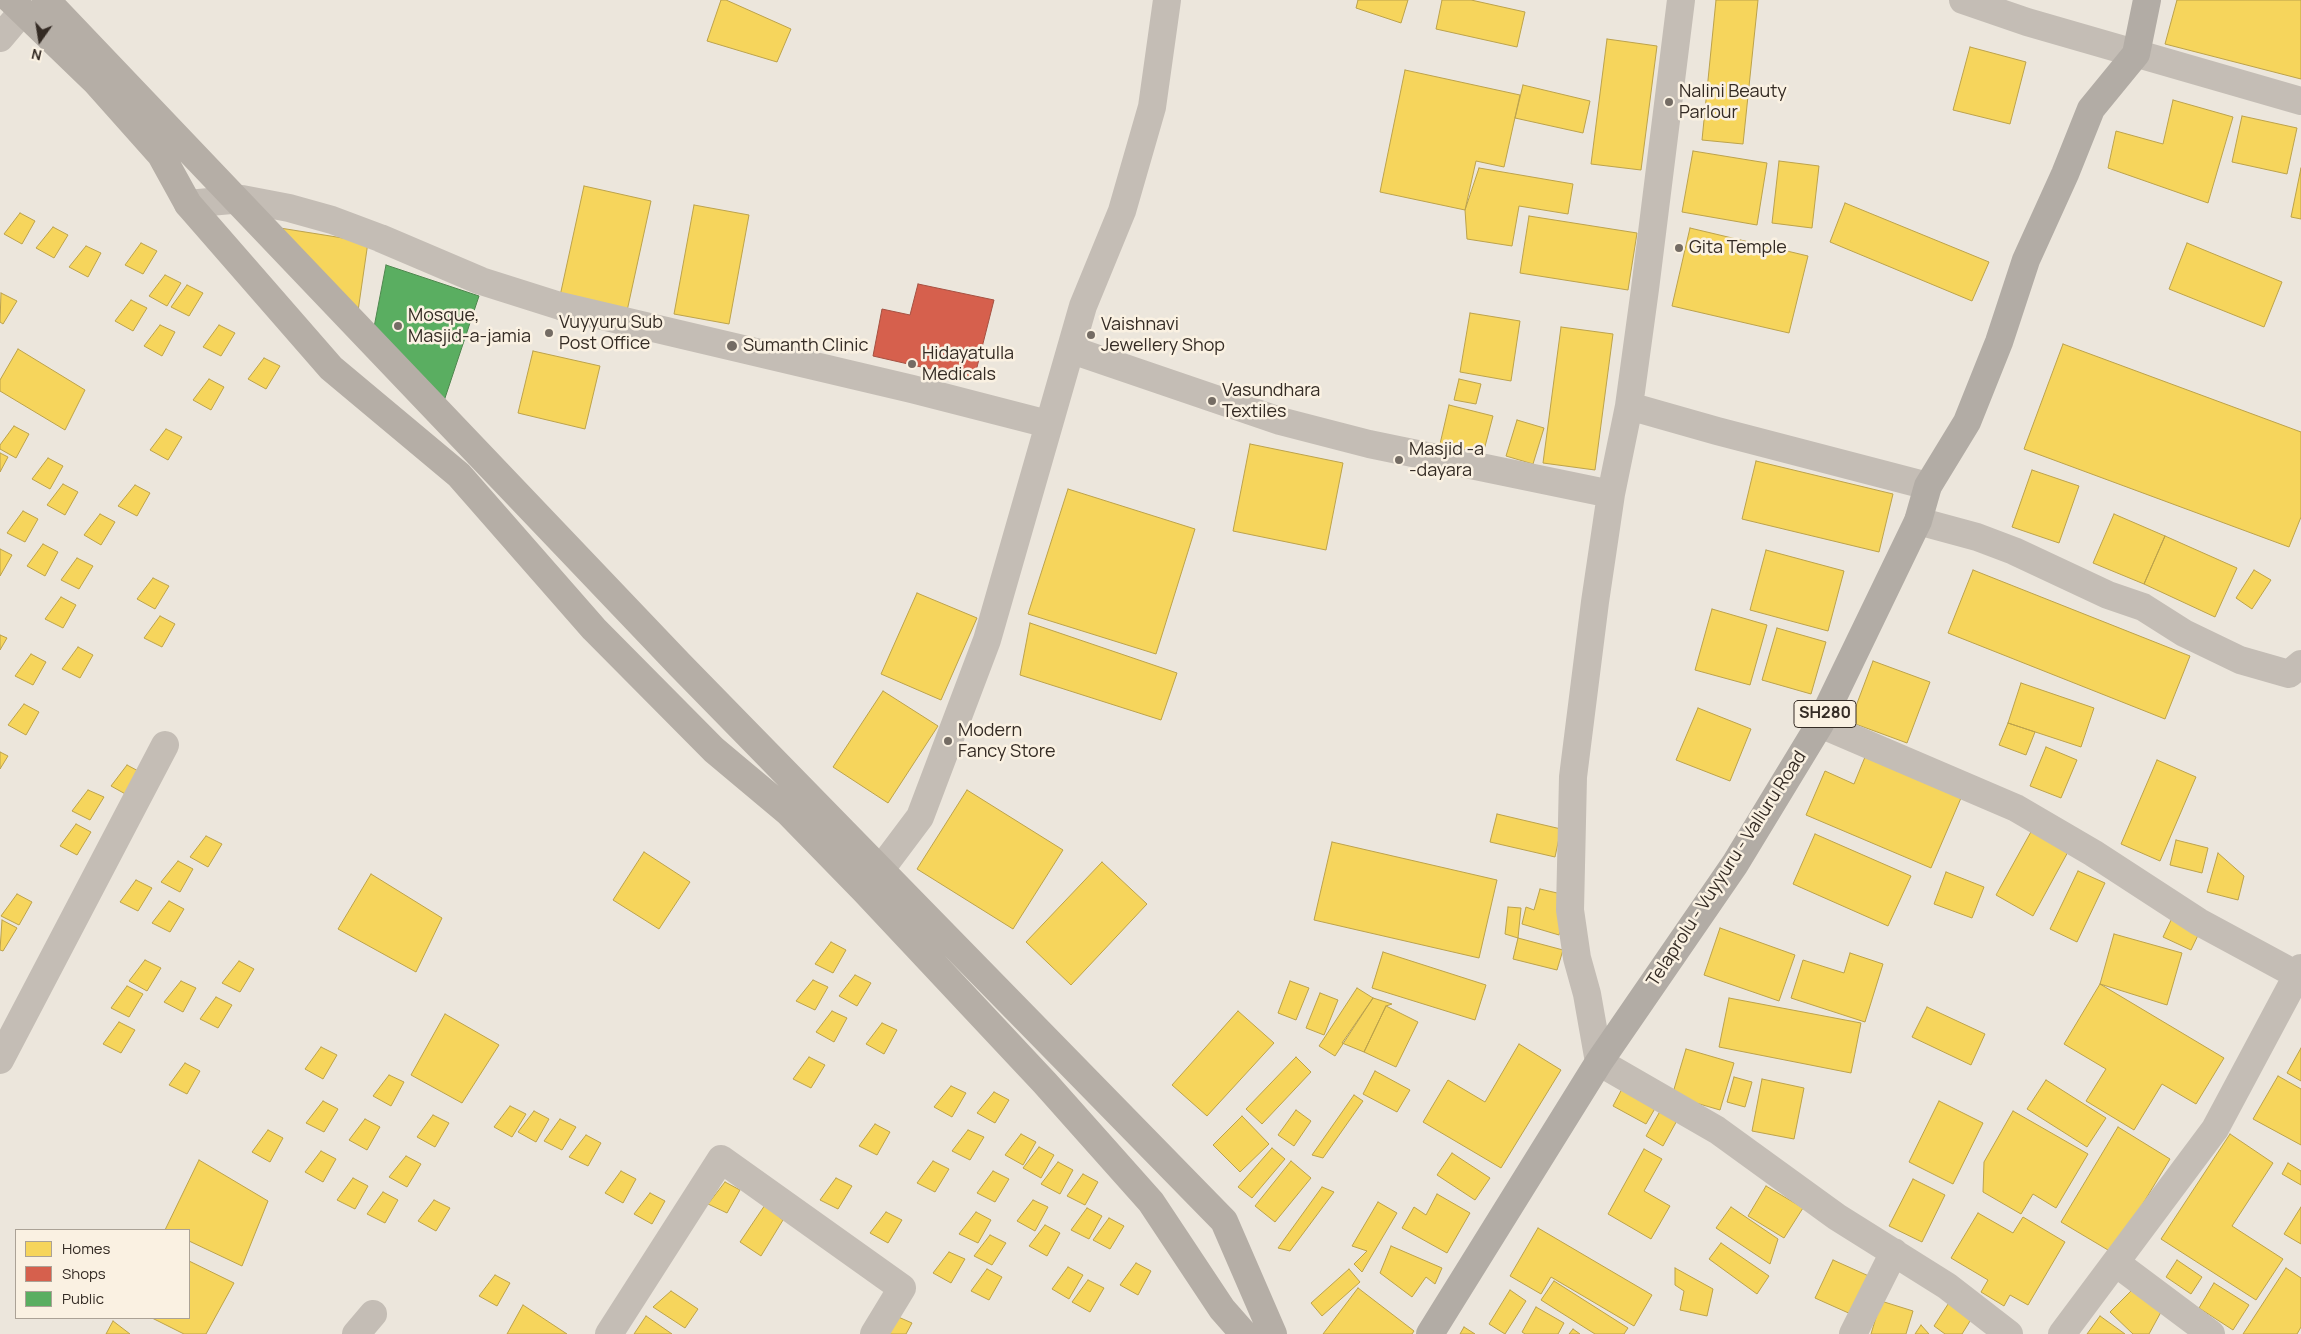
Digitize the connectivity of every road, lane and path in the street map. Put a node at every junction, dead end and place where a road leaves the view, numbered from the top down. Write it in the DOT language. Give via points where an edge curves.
graph roads {
  1 [pos="46,0"];
  2 [pos="1167,0"];
  3 [pos="1681,0"];
  4 [pos="1963,0"];
  5 [pos="2147,0"];
  6 [pos="16,6"];
  7 [pos="0,38"];
  8 [pos="2136,54"];
  9 [pos="2301,101"];
  10 [pos="237,200"];
  11 [pos="188,204"];
  12 [pos="1072,350"];
  13 [pos="1628,406"];
  14 [pos="1048,424"];
  15 [pos="1928,486"];
  16 [pos="1611,494"];
  17 [pos="1918,521"];
  18 [pos="2301,664"];
  19 [pos="1820,724"];
  20 [pos="166,745"];
  21 [pos="873,880"];
  22 [pos="2299,972"];
  23 [pos="0,1060"];
  24 [pos="1599,1062"];
  25 [pos="1894,1252"];
  26 [pos="2116,1263"];
  27 [pos="608,1334"];
  28 [pos="874,1334"];
  29 [pos="1244,1334"];
  30 [pos="1273,1334"];
  31 [pos="1430,1334"];
  32 [pos="1853,1334"];
  33 [pos="2009,1334"];
  34 [pos="2062,1334"];
  35 [pos="2212,1334"];
  1 -- 10 [label="main road"];
  2 -- 12 [label="street" via="1152,107 1122,211 1083,306"];
  3 -- 13 [label="street"];
  4 -- 8 [label="street"];
  5 -- 8 [label="main road, Telaprolu - Vuyyuru - Valluru Road / SH280"];
  6 -- 7 [label="street"];
  6 -- 11 [label="main road" via="96,82 161,155"];
  8 -- 9 [label="street"];
  8 -- 15 [label="main road, Telaprolu - Vuyyuru - Valluru Road / SH280" via="2091,109 2026,260 1968,422"];
  10 -- 11 [label="street"];
  10 -- 14 [label="street" via="289,208 332,220 482,281 560,306"];
  10 -- 21 [label="main road" via="680,665"];
  11 -- 21 [label="main road" via="331,368 459,475 594,629 714,750"];
  12 -- 14 [label="street"];
  12 -- 16 [label="street" via="1280,421 1369,444"];
  13 -- 15 [label="street"];
  13 -- 16 [label="street"];
  14 -- 21 [label="street" via="987,640 962,708 920,817"];
  15 -- 17 [label="main road, Telaprolu - Vuyyuru - Valluru Road / SH280"];
  16 -- 24 [label="street" via="1584,680 1571,837 1570,910"];
  17 -- 18 [label="street" via="2014,551 2108,595 2143,607 2184,633 2240,660 2289,674"];
  17 -- 19 [label="main road, Telaprolu - Vuyyuru - Valluru Road / SH280"];
  19 -- 22 [label="street" via="2016,808 2093,853 2199,922"];
  19 -- 24 [label="main road, Telaprolu - Vuyyuru - Valluru Road / SH280" via="1735,864"];
  20 -- 23 [label="street"];
  21 -- 29 [label="main road" via="1151,1202 1222,1309"];
  21 -- 30 [label="main road" via="1224,1221"];
  22 -- 26 [label="street" via="2215,1129"];
  24 -- 25 [label="street" via="1717,1130 1837,1217"];
  24 -- 31 [label="main road, Telaprolu - Vuyyuru - Valluru Road / SH280"];
  25 -- 32 [label="street"];
  25 -- 33 [label="street" via="1947,1286"];
  26 -- 34 [label="street"];
  26 -- 35 [label="street"];
  27 -- 28 [label="street" via="721,1159 902,1288"];
}
